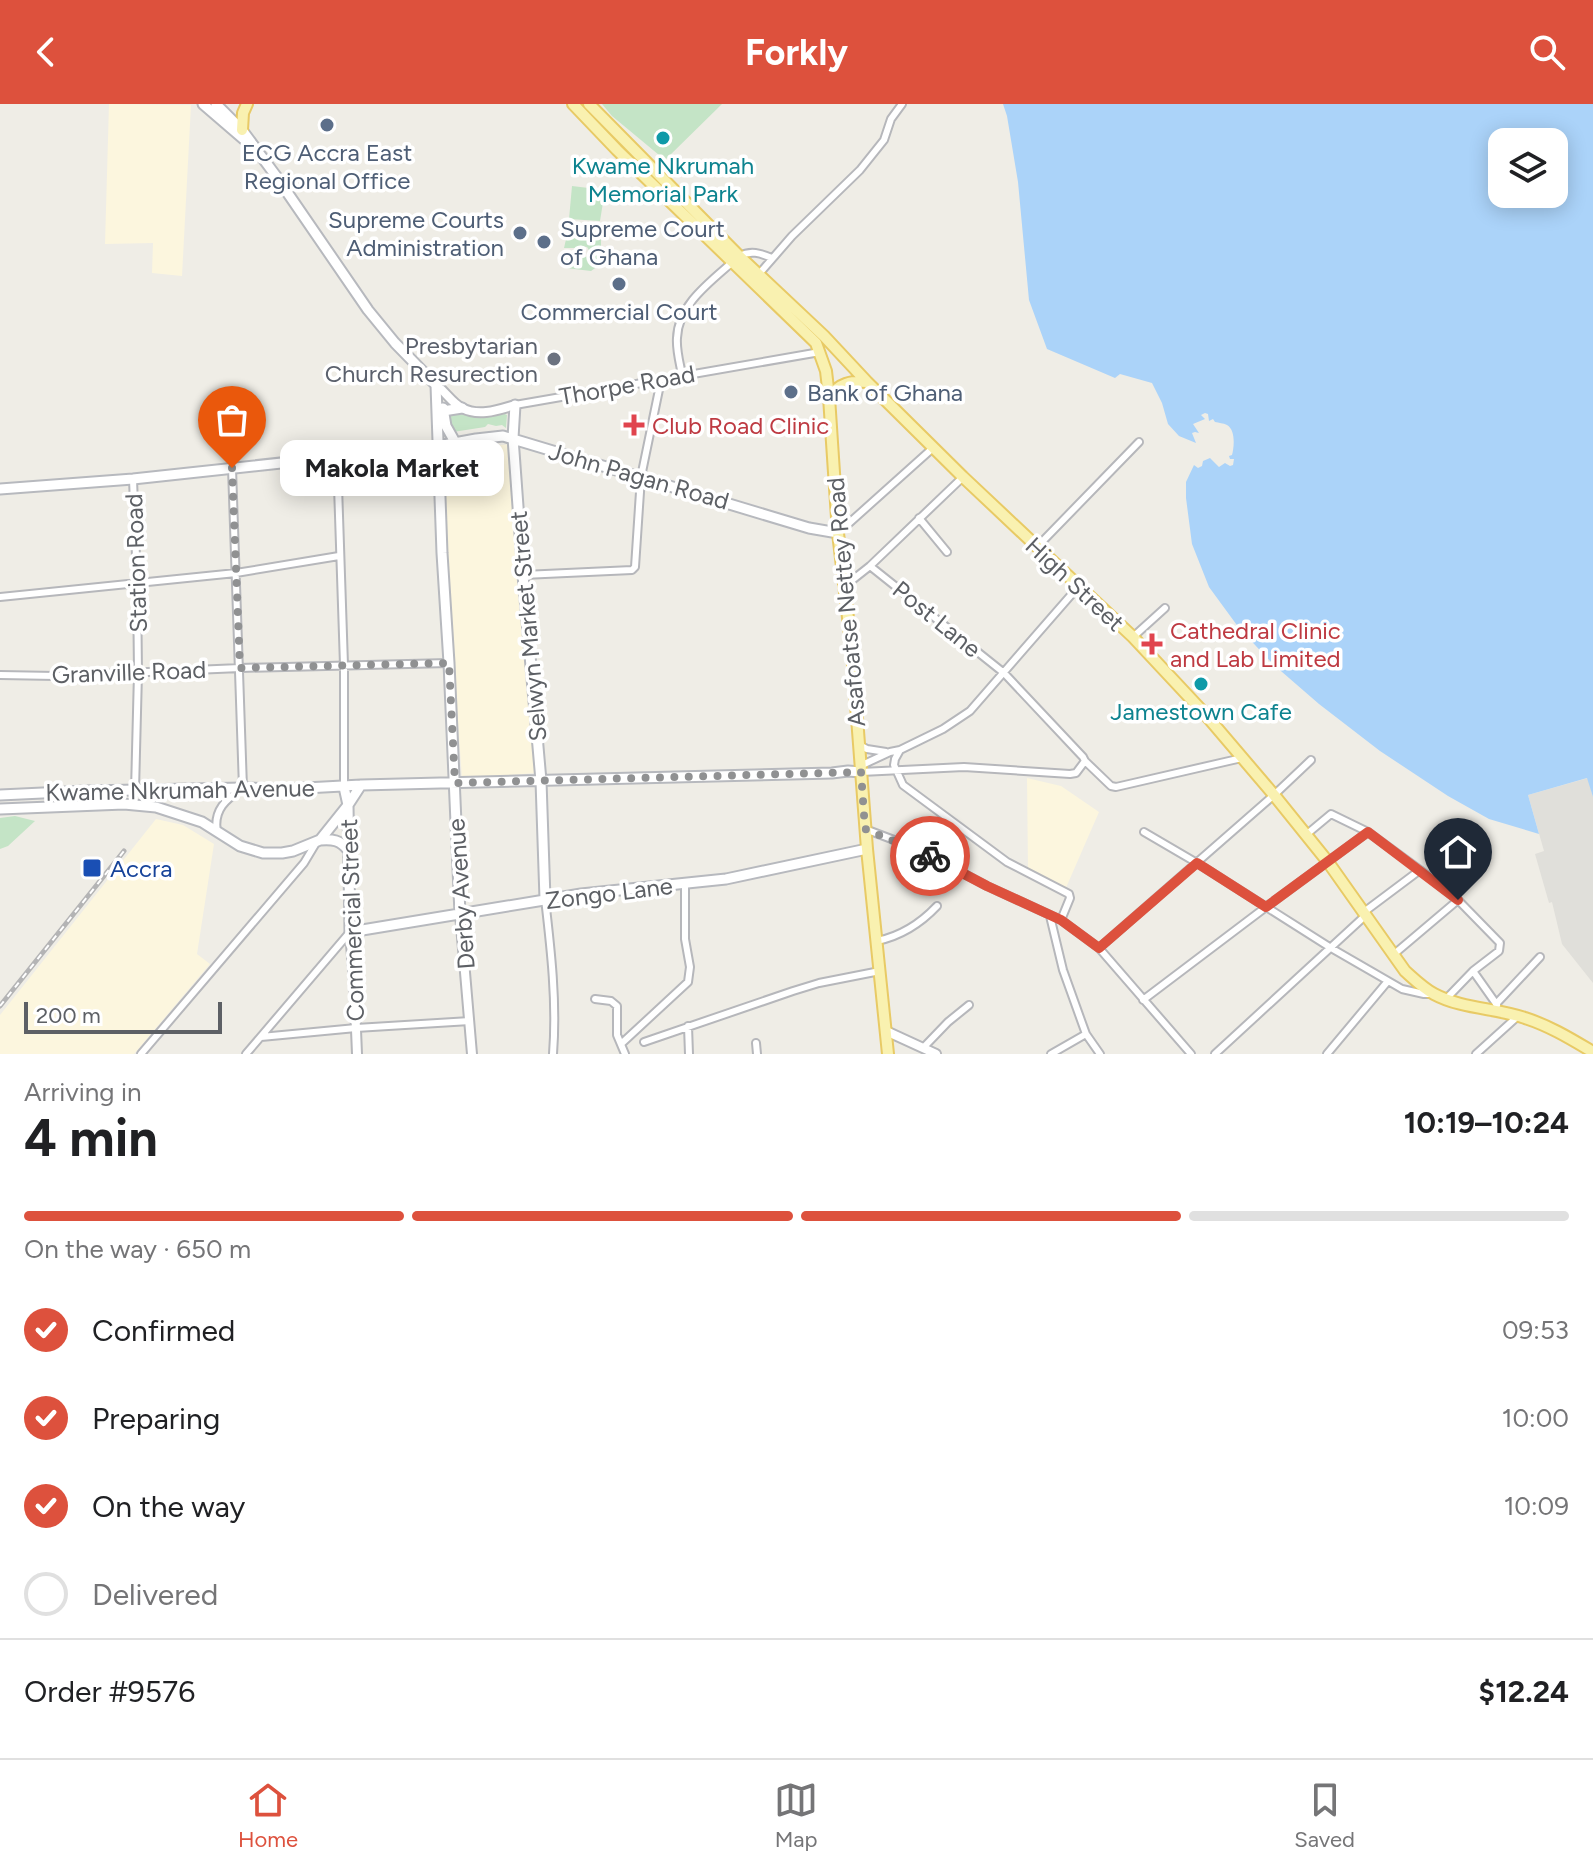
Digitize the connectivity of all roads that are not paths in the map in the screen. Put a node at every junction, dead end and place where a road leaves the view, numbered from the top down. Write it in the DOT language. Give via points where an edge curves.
graph roads {
  1 [pos="203,104"];
  2 [pos="216,104"];
  3 [pos="247,104"];
  4 [pos="573,104"];
  5 [pos="589,104"];
  6 [pos="902,104"];
  7 [pos="242,130"];
  8 [pos="251,144"];
  9 [pos="772,258"];
  10 [pos="736,259"];
  11 [pos="759,274"];
  12 [pos="820,344"];
  13 [pos="682,375"];
  14 [pos="661,380"];
  15 [pos="867,382"];
  16 [pos="439,388"];
  17 [pos="829,397"];
  18 [pos="515,405"];
  19 [pos="462,408"];
  20 [pos="443,411"];
  21 [pos="513,438"];
  22 [pos="455,442"];
  23 [pos="1139,442"];
  24 [pos="438,446"];
  25 [pos="934,447"];
  26 [pos="337,456"];
  27 [pos="232,468"];
  28 [pos="641,477"];
  29 [pos="963,477"];
  30 [pos="133,479"];
  31 [pos="0,489"];
  32 [pos="919,518"];
  33 [pos="838,533"];
  34 [pos="1036,548"];
  35 [pos="947,552"];
  36 [pos="339,556"];
  37 [pos="870,566"];
  38 [pos="236,573"];
  39 [pos="523,575"];
  40 [pos="137,583"];
  41 [pos="846,585"];
  42 [pos="1078,587"];
  43 [pos="0,597"];
  44 [pos="1165,608"];
  45 [pos="1133,637"];
  46 [pos="449,663"];
  47 [pos="344,665"];
  48 [pos="240,668"];
  49 [pos="138,673"];
  50 [pos="1004,673"];
  51 [pos="0,675"];
  52 [pos="859,745"];
  53 [pos="900,750"];
  54 [pos="890,752"];
  55 [pos="1242,758"];
  56 [pos="1311,760"];
  57 [pos="1085,761"];
  58 [pos="860,769"];
  59 [pos="896,770"];
  60 [pos="541,781"];
  61 [pos="455,783"];
  62 [pos="361,785"];
  63 [pos="344,787"];
  64 [pos="243,788"];
  65 [pos="135,791"];
  66 [pos="0,795"];
  67 [pos="1274,795"];
  68 [pos="348,805"];
  69 [pos="0,809"];
  70 [pos="865,829"];
  71 [pos="1144,832"];
  72 [pos="1368,832"];
  73 [pos="217,833"];
  74 [pos="1307,834"];
  75 [pos="318,841"];
  76 [pos="867,849"];
  77 [pos="348,850"];
  78 [pos="1328,862"];
  79 [pos="1197,863"];
  80 [pos="1420,870"];
  81 [pos="685,884"];
  82 [pos="545,899"];
  83 [pos="1458,900"];
  84 [pos="937,906"];
  85 [pos="1266,907"];
  86 [pos="460,914"];
  87 [pos="1365,914"];
  88 [pos="1050,915"];
  89 [pos="1061,920"];
  90 [pos="350,932"];
  91 [pos="877,941"];
  92 [pos="1099,948"];
  93 [pos="1331,948"];
  94 [pos="1393,955"];
  95 [pos="1540,957"];
  96 [pos="880,971"];
  97 [pos="1473,971"];
  98 [pos="1388,981"];
  99 [pos="1433,993"];
  100 [pos="595,999"];
  101 [pos="1446,999"];
  102 [pos="1143,1000"];
  103 [pos="969,1005"];
  104 [pos="1499,1008"];
  105 [pos="1518,1016"];
  106 [pos="470,1021"];
  107 [pos="688,1026"];
  108 [pos="356,1028"];
  109 [pos="886,1031"];
  110 [pos="1086,1034"];
  111 [pos="261,1037"];
  112 [pos="644,1042"];
  113 [pos="756,1043"];
  114 [pos="621,1044"];
  115 [pos="923,1048"];
  116 [pos="1593,1052"];
  117 [pos="141,1054"];
  118 [pos="246,1054"];
  119 [pos="357,1054"];
  120 [pos="472,1054"];
  121 [pos="553,1054"];
  122 [pos="625,1054"];
  123 [pos="689,1054"];
  124 [pos="757,1054"];
  125 [pos="888,1054"];
  126 [pos="936,1054"];
  127 [pos="1051,1054"];
  128 [pos="1100,1054"];
  129 [pos="1191,1054"];
  130 [pos="1215,1054"];
  131 [pos="1327,1054"];
  132 [pos="1476,1054"];
  1 -- 8 [label="main road"];
  2 -- 7 [label="main road"];
  3 -- 7 [label="main road"];
  4 -- 10 [label="main road"];
  5 -- 10 [label="main road"];
  6 -- 9 [label="street" via="884,140 860,170"];
  7 -- 8 [label="main road"];
  8 -- 16 [label="main road" via="368,310"];
  9 -- 10 [label="street" via="760,252"];
  9 -- 11 [label="street"];
  10 -- 11 [label="main road"];
  10 -- 12 [label="main road"];
  10 -- 13 [label="street" via="684,314 677,338"];
  11 -- 12 [label="main road"];
  12 -- 13 [label="street, Thorpe Road"];
  12 -- 15 [label="main road, High Street"];
  12 -- 17 [label="main road, Asafoatse Nettey Road"];
  13 -- 14 [label="street, Thorpe Road"];
  14 -- 18 [label="street, Thorpe Road"];
  14 -- 28 [label="street"];
  15 -- 17 [label="main road" via="847,382"];
  15 -- 25 [label="main road, High Street"];
  16 -- 19 [label="street"];
  16 -- 20 [label="main road"];
  16 -- 24 [label="main road, Derby Avenue"];
  17 -- 33 [label="main road, Asafoatse Nettey Road"];
  18 -- 19 [label="street, Thorpe Road" via="487,412"];
  18 -- 21 [label="main road, Selwyn Market Street"];
  19 -- 20 [label="main road"];
  20 -- 22 [label="main road"];
  21 -- 22 [label="main road, John Pagan Road"];
  21 -- 28 [label="main road, John Pagan Road"];
  21 -- 39 [label="main road, Selwyn Market Street"];
  22 -- 24 [label="main road, John Pagan Road"];
  23 -- 34 [label="street"];
  24 -- 26 [label="main road, John Pagan Road"];
  24 -- 46 [label="main road, Derby Avenue"];
  25 -- 29 [label="main road, High Street"];
  25 -- 33 [label="street"];
  26 -- 27 [label="main road, John Pagan Road"];
  26 -- 36 [label="street"];
  27 -- 30 [label="main road, John Pagan Road"];
  27 -- 38 [label="street"];
  28 -- 33 [label="main road, John Pagan Road"];
  28 -- 39 [label="street" via="634,569"];
  29 -- 32 [label="street"];
  29 -- 34 [label="main road, High Street"];
  30 -- 31 [label="main road, John Pagan Road"];
  30 -- 40 [label="street, Station Road"];
  32 -- 35 [label="street"];
  32 -- 37 [label="street"];
  33 -- 41 [label="main road, Asafoatse Nettey Road"];
  34 -- 42 [label="main road, High Street"];
  36 -- 38 [label="street"];
  36 -- 47 [label="street"];
  37 -- 41 [label="street"];
  37 -- 50 [label="street, Post Lane"];
  38 -- 40 [label="street"];
  38 -- 48 [label="street"];
  39 -- 60 [label="main road, Selwyn Market Street"];
  40 -- 43 [label="street"];
  40 -- 49 [label="street, Station Road"];
  41 -- 52 [label="main road, Asafoatse Nettey Road"];
  42 -- 45 [label="main road, High Street"];
  42 -- 50 [label="street"];
  44 -- 45 [label="street"];
  45 -- 55 [label="main road, High Street"];
  46 -- 47 [label="street, Granville Road"];
  46 -- 61 [label="main road, Derby Avenue"];
  47 -- 48 [label="street, Granville Road"];
  47 -- 63 [label="street"];
  48 -- 49 [label="street, Granville Road"];
  48 -- 64 [label="street"];
  49 -- 51 [label="street, Granville Road"];
  49 -- 65 [label="street, Station Road"];
  50 -- 53 [label="street" via="970,711"];
  50 -- 57 [label="street, Post Lane"];
  52 -- 54 [label="street"];
  52 -- 58 [label="main road, Asafoatse Nettey Road"];
  53 -- 54 [label="street"];
  53 -- 59 [label="street"];
  54 -- 58 [label="street"];
  55 -- 57 [label="street, Post Lane" via="1113,787"];
  55 -- 67 [label="main road, High Street"];
  56 -- 67 [label="street"];
  57 -- 59 [label="street" via="1070,774 964,767"];
  58 -- 59 [label="street"];
  58 -- 60 [label="main road, Kwame Nkrumah Avenue"];
  58 -- 70 [label="main road, Asafoatse Nettey Road"];
  59 -- 89 [label="street" via="903,785 1007,862 1069,894"];
  60 -- 61 [label="main road, Kwame Nkrumah Avenue"];
  60 -- 82 [label="main road, Selwyn Market Street"];
  61 -- 62 [label="main road, Kwame Nkrumah Avenue"];
  61 -- 86 [label="main road, Derby Avenue"];
  62 -- 63 [label="main road, Kwame Nkrumah Avenue"];
  62 -- 68 [label="main road, Kwame Nkrumah Avenue"];
  63 -- 64 [label="main road, Kwame Nkrumah Avenue"];
  63 -- 68 [label="main road, Commercial Street"];
  64 -- 65 [label="main road, Kwame Nkrumah Avenue"];
  64 -- 73 [label="street" via="223,803"];
  65 -- 66 [label="main road, Kwame Nkrumah Avenue"];
  67 -- 74 [label="main road, High Street"];
  67 -- 79 [label="street"];
  68 -- 75 [label="main road, Kwame Nkrumah Avenue"];
  68 -- 77 [label="main road, Commercial Street"];
  69 -- 73 [label="main road, Kwame Nkrumah Avenue" via="156,807 202,822"];
  70 -- 76 [label="main road, Asafoatse Nettey Road"];
  70 -- 88 [label="street" via="918,849"];
  71 -- 79 [label="street"];
  72 -- 74 [label="street" via="1331,814"];
  72 -- 78 [label="street"];
  72 -- 80 [label="street"];
  73 -- 75 [label="main road, Kwame Nkrumah Avenue" via="263,853 282,853"];
  74 -- 78 [label="main road, High Street"];
  75 -- 77 [label="main road" via="335,840"];
  75 -- 117 [label="street"];
  76 -- 81 [label="main road, Zongo Lane"];
  76 -- 91 [label="main road, Asafoatse Nettey Road"];
  77 -- 90 [label="main road, Commercial Street"];
  78 -- 85 [label="street"];
  78 -- 87 [label="main road, High Street"];
  79 -- 85 [label="street"];
  79 -- 92 [label="street"];
  80 -- 83 [label="street"];
  80 -- 87 [label="street"];
  81 -- 82 [label="main road, Zongo Lane"];
  81 -- 114 [label="street" via="688,982"];
  82 -- 86 [label="main road, Zongo Lane"];
  82 -- 121 [label="street, Selwyn Market Street"];
  83 -- 94 [label="street"];
  83 -- 97 [label="street" via="1500,943 1499,951"];
  84 -- 91 [label="street" via="895,938"];
  85 -- 93 [label="street"];
  85 -- 102 [label="street"];
  86 -- 90 [label="main road, Zongo Lane"];
  86 -- 106 [label="street, Derby Avenue"];
  87 -- 93 [label="street"];
  87 -- 94 [label="main road, High Street"];
  88 -- 89 [label="street"];
  88 -- 110 [label="street"];
  89 -- 92 [label="street"];
  90 -- 108 [label="street, Commercial Street"];
  90 -- 111 [label="street"];
  91 -- 96 [label="main road, Asafoatse Nettey Road"];
  92 -- 102 [label="street"];
  93 -- 98 [label="street"];
  93 -- 130 [label="street"];
  94 -- 99 [label="main road, High Street"];
  95 -- 104 [label="street"];
  96 -- 107 [label="street" via="806,987"];
  96 -- 109 [label="main road, Asafoatse Nettey Road"];
  97 -- 101 [label="street"];
  97 -- 104 [label="street"];
  98 -- 99 [label="street" via="1402,989"];
  98 -- 131 [label="street"];
  99 -- 101 [label="main road, High Street"];
  100 -- 114 [label="street" via="617,1006"];
  101 -- 104 [label="main road, High Street"];
  102 -- 129 [label="street"];
  103 -- 115 [label="street"];
  104 -- 105 [label="main road, High Street"];
  105 -- 116 [label="main road, High Street"];
  105 -- 132 [label="street"];
  106 -- 108 [label="street"];
  106 -- 120 [label="street, Derby Avenue"];
  107 -- 112 [label="street"];
  107 -- 123 [label="street"];
  108 -- 111 [label="street"];
  108 -- 119 [label="street, Commercial Street"];
  109 -- 115 [label="street"];
  109 -- 125 [label="main road, Asafoatse Nettey Road"];
  110 -- 127 [label="street"];
  110 -- 128 [label="street"];
  111 -- 118 [label="street"];
  113 -- 124 [label="street"];
  114 -- 122 [label="street"];
  115 -- 126 [label="street"];
}
